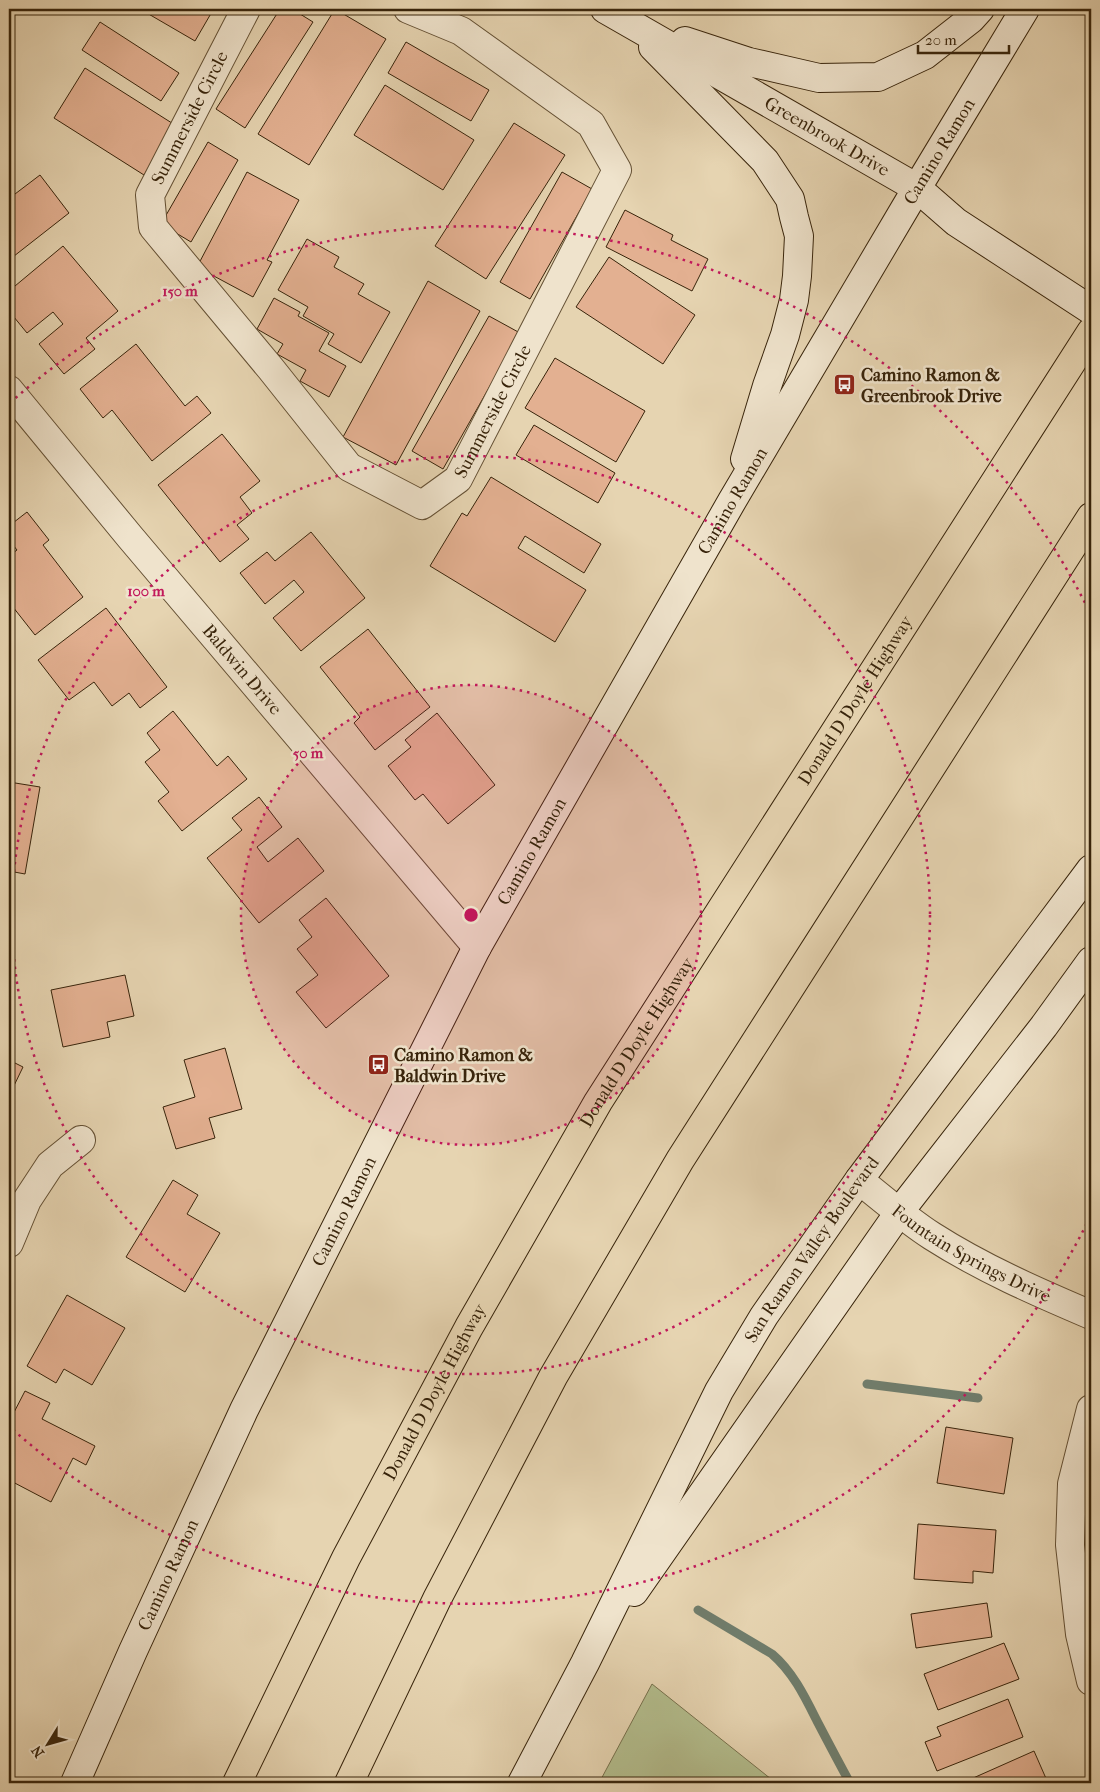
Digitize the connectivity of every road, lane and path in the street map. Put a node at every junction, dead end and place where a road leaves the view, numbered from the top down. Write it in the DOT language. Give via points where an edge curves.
graph roads {
  1 [pos="246,9"];
  2 [pos="408,9"];
  3 [pos="605,9"];
  4 [pos="980,9"];
  5 [pos="1025,9"];
  6 [pos="629,22"];
  7 [pos="916,188"];
  8 [pos="1091,310"];
  9 [pos="1091,332"];
  10 [pos="9,390"];
  11 [pos="732,501"];
  12 [pos="1091,517"];
  13 [pos="1091,869"];
  14 [pos="477,947"];
  15 [pos="1091,961"];
  16 [pos="81,1140"];
  17 [pos="859,1180"];
  18 [pos="900,1211"];
  19 [pos="9,1243"];
  20 [pos="1091,1315"];
  21 [pos="1091,1409"];
  22 [pos="1086,1634"];
  23 [pos="585,1663"];
  24 [pos="1091,1681"];
  25 [pos="75,1783"];
  26 [pos="237,1783"];
  27 [pos="349,1783"];
  28 [pos="522,1783"];
  1 -- 2 [label="street, Summerside Circle" via="150,195 153,227 349,467 422,505 458,479 617,170 591,124 461,31"];
  3 -- 6 [label="street, Greenbrook Drive"];
  4 -- 6 [label="street" via="925,55 878,77 819,78 749,62"];
  5 -- 7 [label="street, Camino Ramon"];
  6 -- 7 [label="street, Greenbrook Drive"];
  6 -- 11 [label="street" via="765,161 790,199 796,226 794,300"];
  7 -- 8 [label="street, Greenbrook Drive" via="956,222"];
  7 -- 11 [label="street, Camino Ramon"];
  9 -- 26 [label="highway, Donald D Doyle Highway" via="598,1102 469,1326 359,1532"];
  10 -- 14 [label="street, Baldwin Drive"];
  11 -- 14 [label="street, Camino Ramon"];
  12 -- 27 [label="highway" via="675,1168 553,1377 437,1599"];
  13 -- 17 [label="street, San Ramon Valley Boulevard"];
  14 -- 25 [label="street, Camino Ramon" via="244,1410"];
  15 -- 18 [label="street, San Ramon Valley Boulevard"];
  16 -- 19 [label="street" via="50,1166 27,1200"];
  17 -- 18 [label="street, Fountain Springs Drive"];
  17 -- 23 [label="street, San Ramon Valley Boulevard" via="764,1316 719,1391"];
  18 -- 20 [label="street, Fountain Springs Drive" via="933,1237 981,1264"];
  18 -- 23 [label="street, San Ramon Valley Boulevard"];
  21 -- 22 [label="street" via="1072,1484 1070,1545"];
  22 -- 24 [label="street"];
  23 -- 28 [label="street, San Ramon Valley Boulevard"];
}
